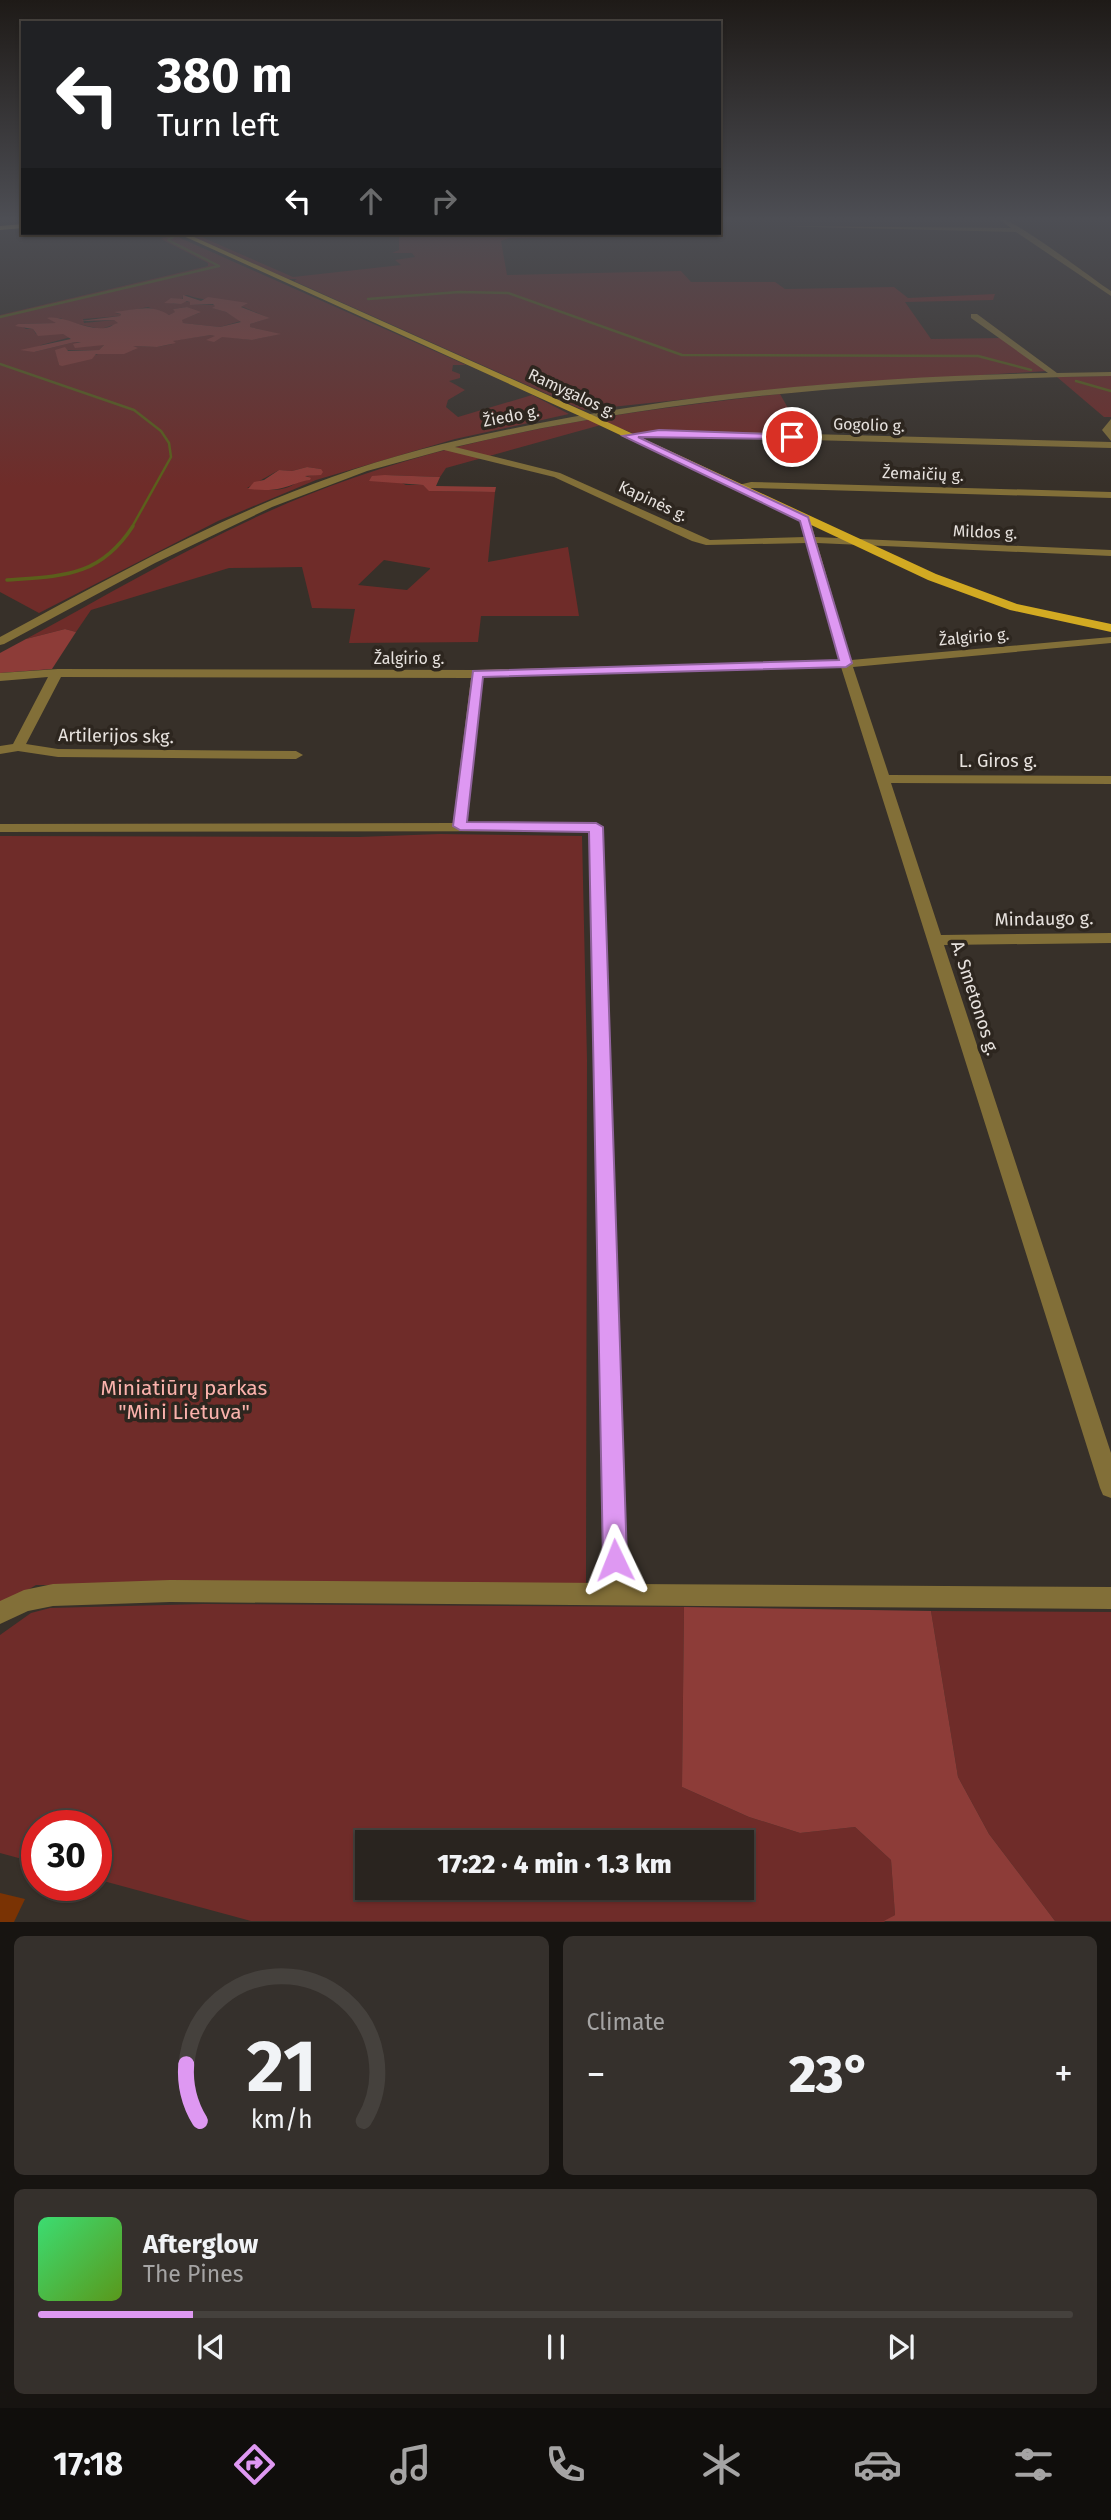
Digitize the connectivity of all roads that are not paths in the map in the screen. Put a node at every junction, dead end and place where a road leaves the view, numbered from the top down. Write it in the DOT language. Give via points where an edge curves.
graph roads {
  1 [pos="344,307"];
  2 [pos="974,316"];
  3 [pos="1111,374"];
  4 [pos="1055,375"];
  5 [pos="587,416"];
  6 [pos="1111,422"];
  7 [pos="627,436"];
  8 [pos="1111,438"];
  9 [pos="1111,445"];
  10 [pos="442,446"];
  11 [pos="735,487"];
  12 [pos="1111,495"];
  13 [pos="805,519"];
  14 [pos="808,540"];
  15 [pos="857,544"];
  16 [pos="1111,553"];
  17 [pos="1111,628"];
  18 [pos="1111,640"];
  19 [pos="0,642"];
  20 [pos="846,663"];
  21 [pos="58,673"];
  22 [pos="477,674"];
  23 [pos="0,677"];
  24 [pos="18,747"];
  25 [pos="0,750"];
  26 [pos="296,755"];
  27 [pos="885,779"];
  28 [pos="1111,780"];
  29 [pos="460,826"];
  30 [pos="0,828"];
  31 [pos="1111,938"];
  32 [pos="936,940"];
  33 [pos="1106,1458"];
  34 [pos="1111,1488"];
  35 [pos="615,1594"];
  36 [pos="1111,1598"];
  37 [pos="0,1614"];
  1 -- 5 [label="main road, Ramygalos g."];
  2 -- 4 [label="street"];
  3 -- 4 [label="street, Žiedo g."];
  4 -- 5 [label="street, Žiedo g." via="792,391"];
  5 -- 7 [label="main road, Ramygalos g."];
  5 -- 10 [label="street, Žiedo g."];
  6 -- 8 [label="street" via="1107,430"];
  7 -- 9 [label="street, Gogolio g." via="659,433"];
  7 -- 11 [label="main road, Ramygalos g."];
  10 -- 14 [label="street, Kapinės g." via="557,475 710,543"];
  10 -- 19 [label="street, Žiedo g." via="309,489 235,520"];
  11 -- 12 [label="street, Žemaičių g."];
  11 -- 13 [label="main road, Ramygalos g."];
  13 -- 14 [label="street, A. Smetonos g."];
  13 -- 15 [label="main road, Ramygalos g."];
  14 -- 15 [label="street, Kapinės g."];
  14 -- 20 [label="street, A. Smetonos g."];
  15 -- 16 [label="street, Mildos g."];
  15 -- 17 [label="main road, Ramygalos g." via="981,596"];
  18 -- 20 [label="street, Žalgirio g."];
  20 -- 22 [label="street, Žalgirio g."];
  20 -- 27 [label="street, A. Smetonos g."];
  21 -- 22 [label="street, Žalgirio g."];
  21 -- 23 [label="street, Žalgirio g."];
  21 -- 24 [label="street, Artilerijos skg."];
  22 -- 29 [label="street"];
  24 -- 25 [label="street"];
  24 -- 26 [label="street, Artilerijos skg." via="58,753"];
  27 -- 28 [label="street, L. Giros g."];
  27 -- 32 [label="street, A. Smetonos g."];
  29 -- 30 [label="street"];
  29 -- 35 [label="street" via="596,827"];
  31 -- 32 [label="street, Mindaugo g."];
  32 -- 33 [label="street, A. Smetonos g."];
  33 -- 34 [label="street, A. Smetonos g."];
  35 -- 36 [label="street"];
  35 -- 37 [label="street" via="90,1593 24,1601"];
}
